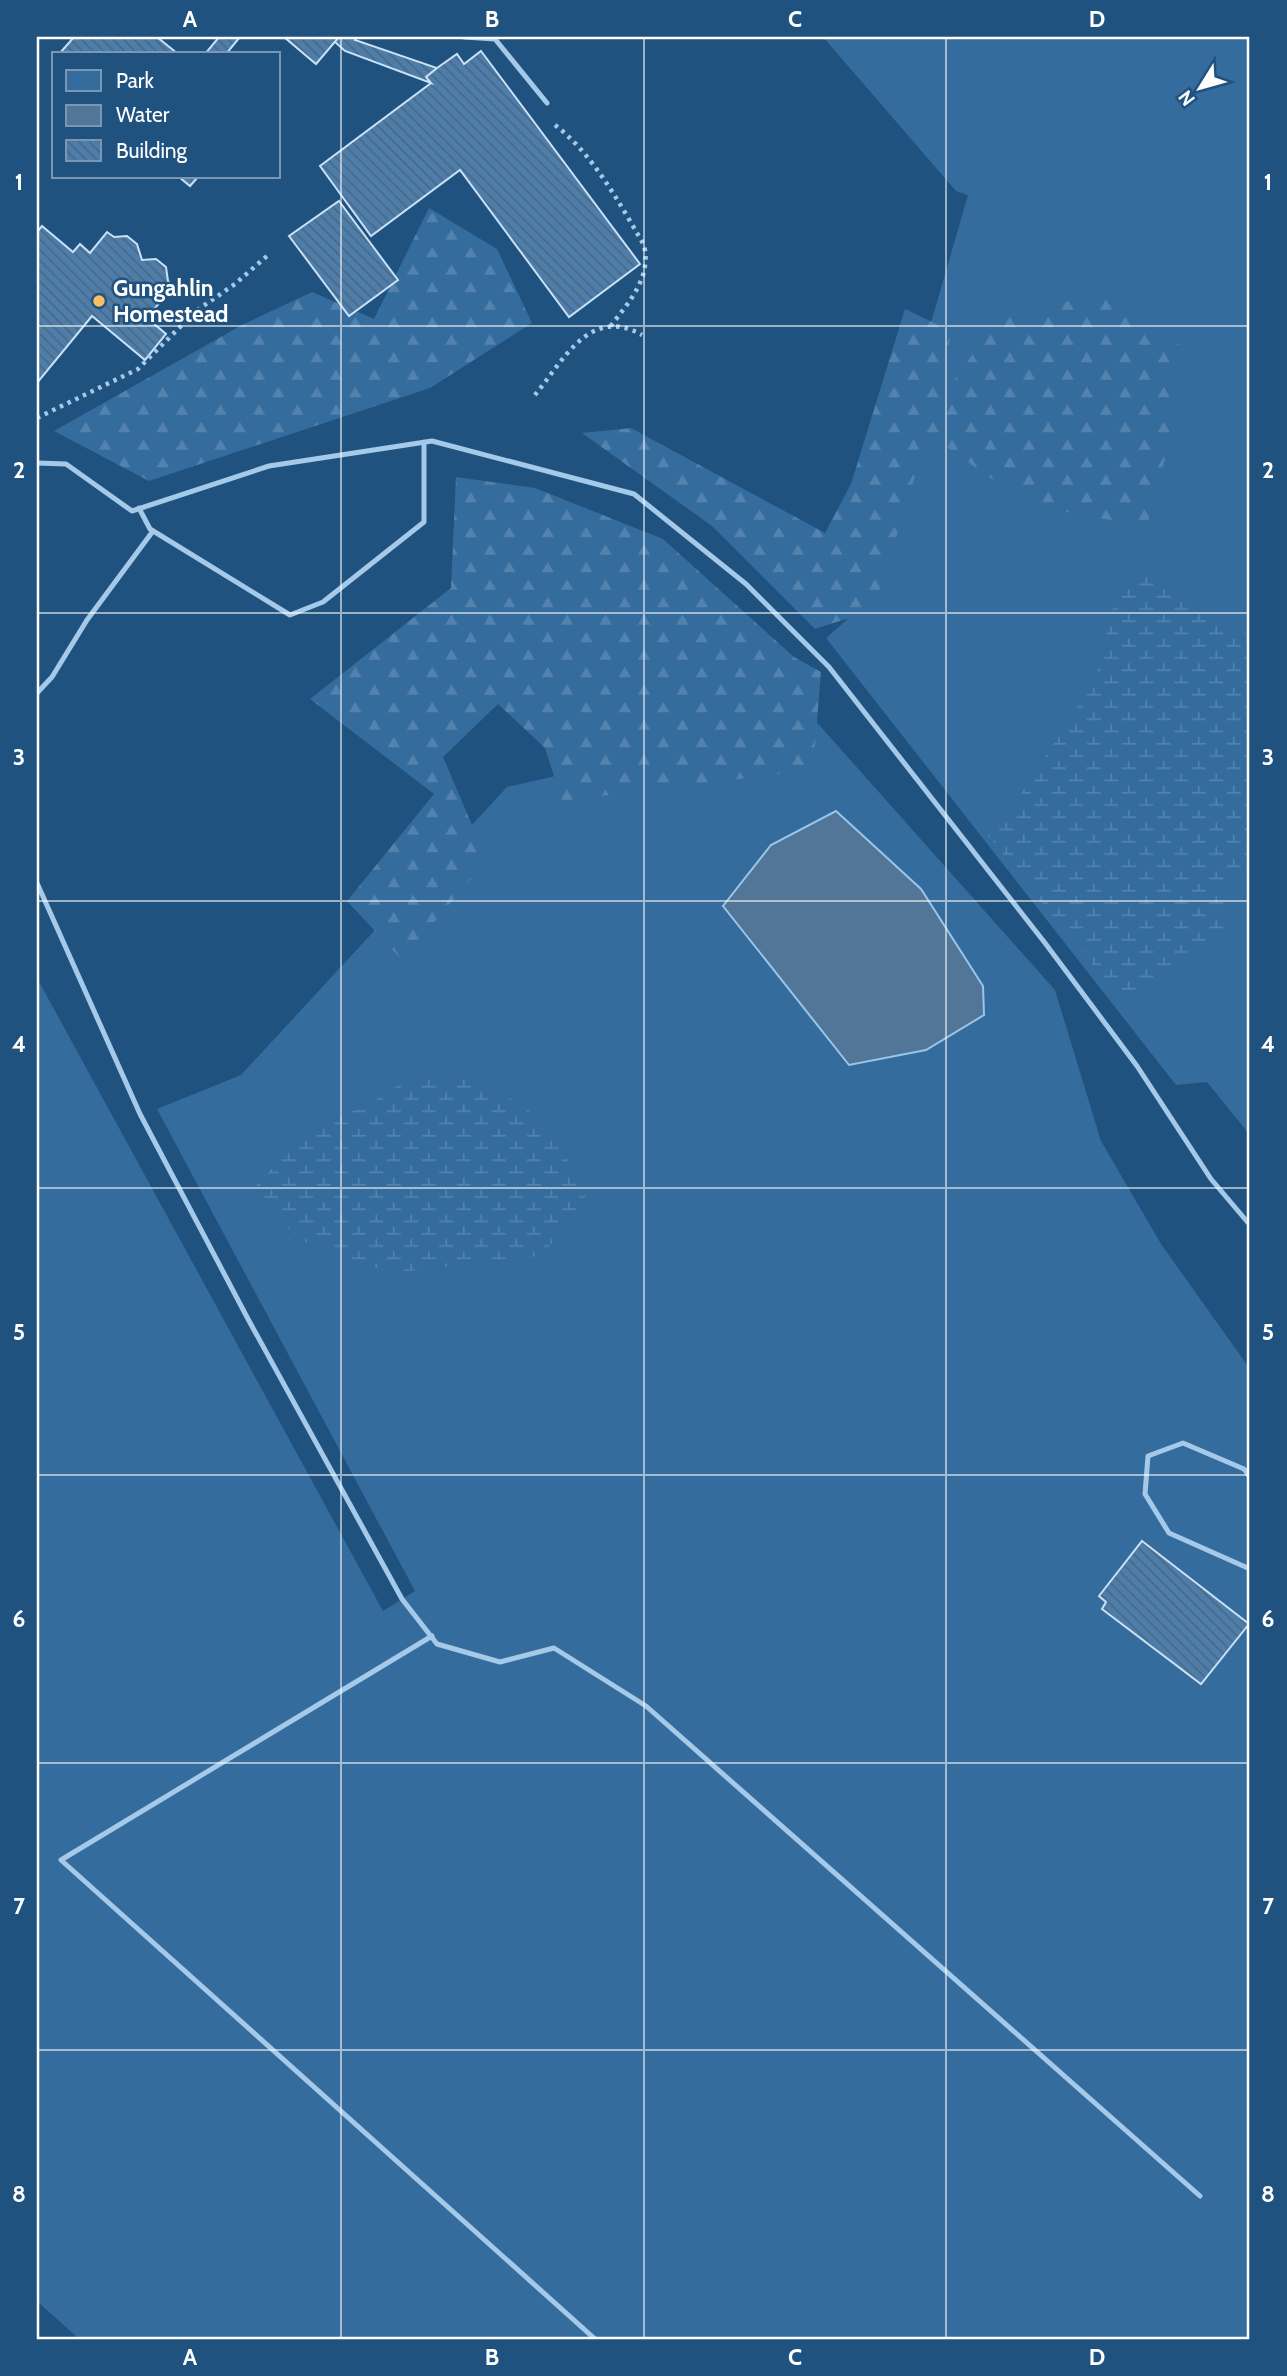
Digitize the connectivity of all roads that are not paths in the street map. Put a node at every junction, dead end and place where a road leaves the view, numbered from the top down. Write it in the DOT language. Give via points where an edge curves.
graph roads {
  1 [pos="464,37"];
  2 [pos="547,103"];
  3 [pos="424,442"];
  4 [pos="37,463"];
  5 [pos="139,508"];
  6 [pos="153,531"];
  7 [pos="37,694"];
  8 [pos="37,883"];
  9 [pos="1250,1225"];
  10 [pos="1250,1477"];
  11 [pos="1250,1569"];
  12 [pos="432,1636"];
  13 [pos="1200,2196"];
  14 [pos="595,2339"];
  1 -- 2 [label="lane" via="495,39"];
  3 -- 5 [label="lane" via="269,466"];
  3 -- 6 [label="lane" via="424,522 323,602 290,615"];
  3 -- 9 [label="lane" via="635,494 746,584 829,667 1045,943 1137,1066 1211,1179"];
  4 -- 5 [label="lane" via="66,464 132,510"];
  5 -- 6 [label="lane"];
  6 -- 7 [label="lane"];
  8 -- 12 [label="lane" via="140,1114 402,1599"];
  10 -- 11 [label="lane" via="1244,1469 1183,1443 1149,1456 1145,1494 1169,1532"];
  12 -- 13 [label="lane" via="437,1644 500,1662 554,1648 646,1706"];
  12 -- 14 [label="lane" via="61,1860"];
}
